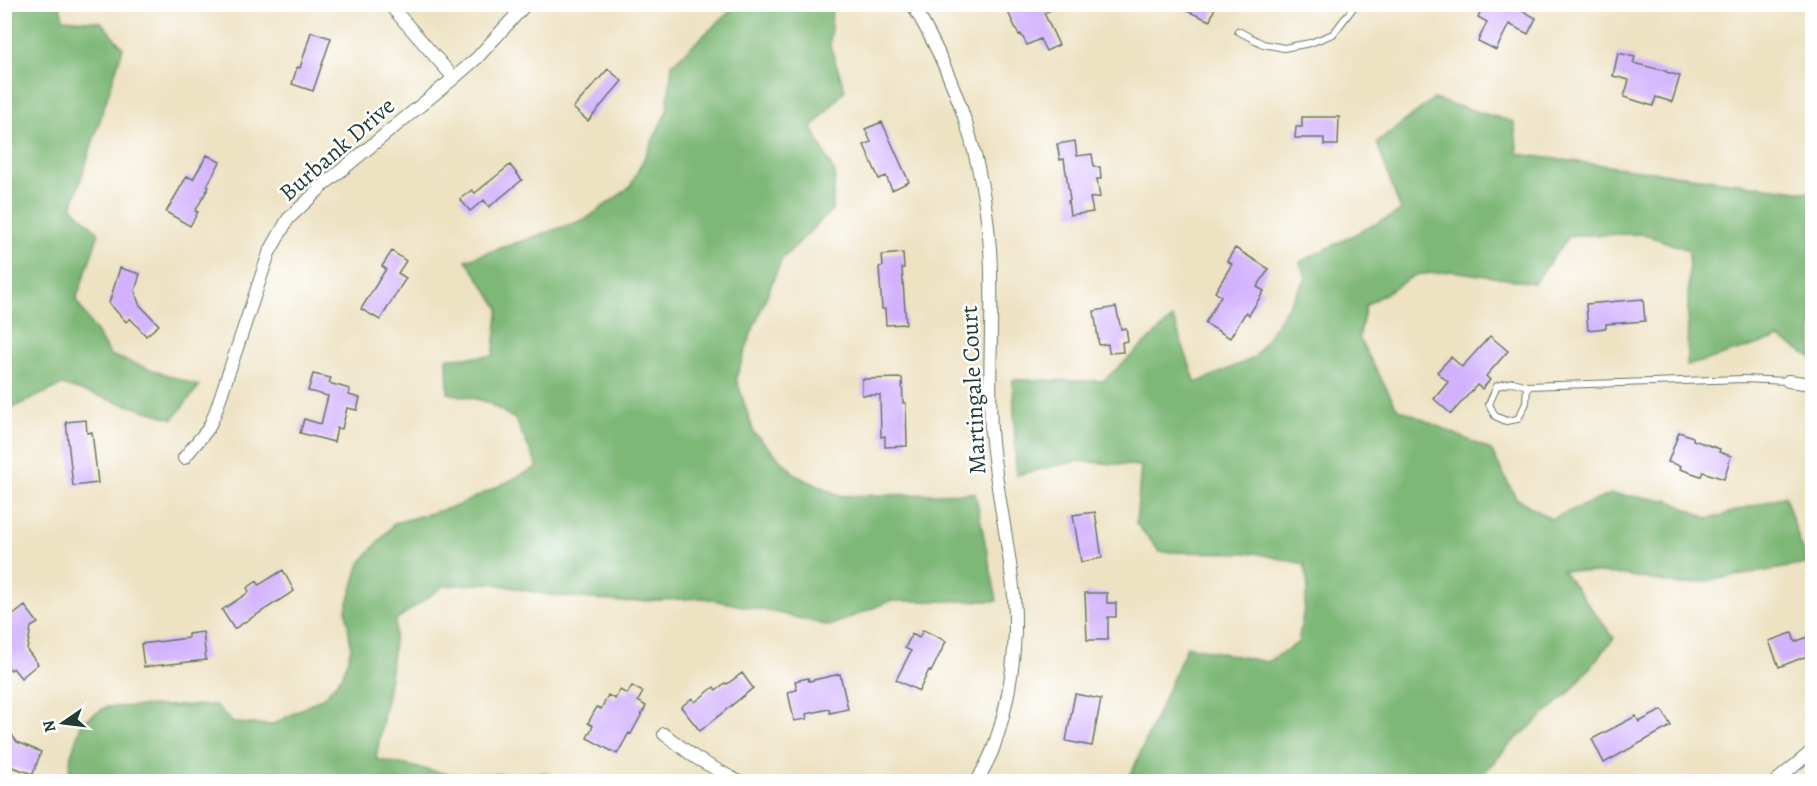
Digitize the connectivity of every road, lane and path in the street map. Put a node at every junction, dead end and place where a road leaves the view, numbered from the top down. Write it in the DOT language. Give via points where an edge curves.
graph roads {
  1 [pos="389,4"];
  2 [pos="526,4"];
  3 [pos="912,4"];
  4 [pos="1356,4"];
  5 [pos="1238,31"];
  6 [pos="454,78"];
  7 [pos="1788,381"];
  8 [pos="1812,384"];
  9 [pos="1527,386"];
  10 [pos="184,458"];
  11 [pos="664,734"];
  12 [pos="1812,751"];
  13 [pos="739,782"];
  14 [pos="977,782"];
  15 [pos="1775,782"];
  1 -- 6 [label="street"];
  2 -- 6 [label="street, Burbank Drive"];
  3 -- 14 [label="street, Martingale Court" via="951,80 974,148 990,249 991,431 1014,598 1014,640 1008,693 993,749"];
  4 -- 5 [label="lane" via="1333,34 1310,43 1284,48 1263,44"];
  6 -- 10 [label="street, Burbank Drive" via="288,219 269,253 214,416"];
  7 -- 8 [label="street"];
  7 -- 9 [label="lane"];
  9 -- 9 [label="lane" via="1513,382 1497,386 1489,404 1495,416 1506,421 1518,419 1526,403"];
  11 -- 13 [label="street"];
  12 -- 15 [label="street"];
}
